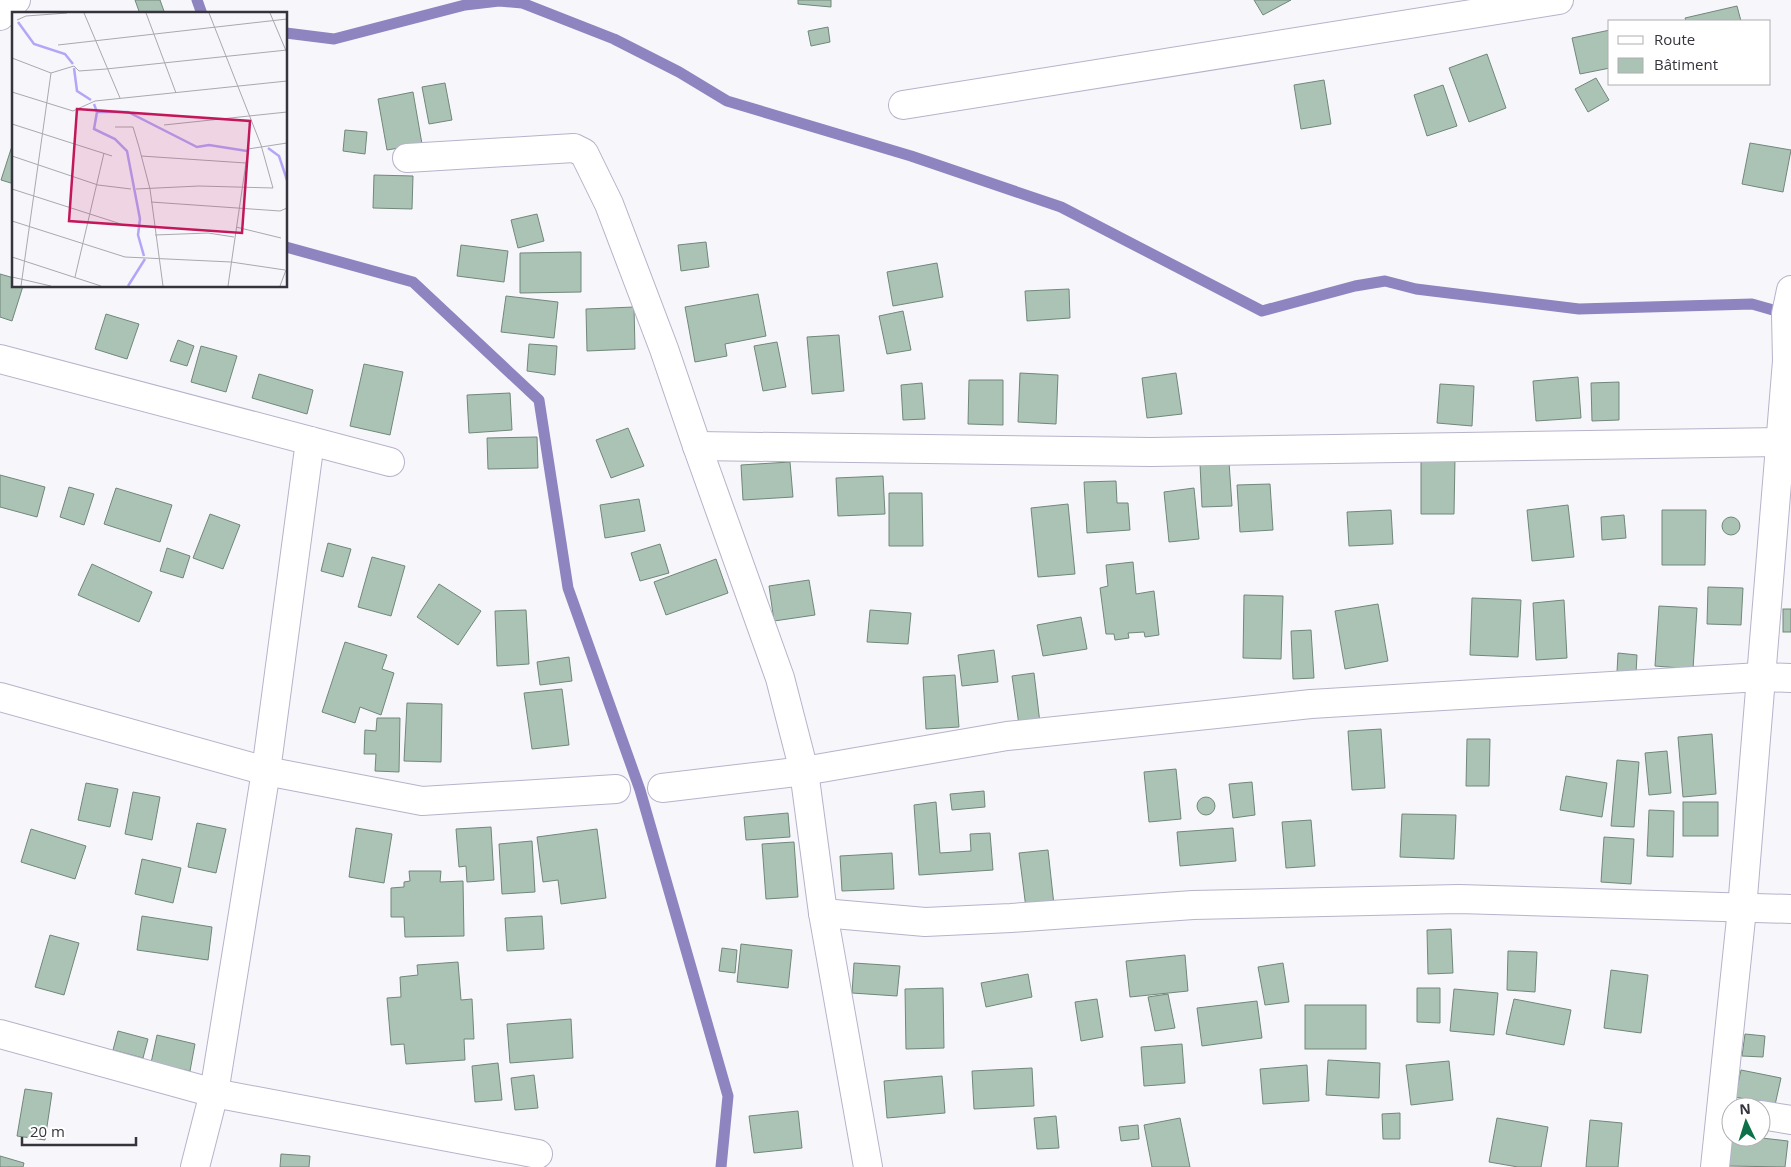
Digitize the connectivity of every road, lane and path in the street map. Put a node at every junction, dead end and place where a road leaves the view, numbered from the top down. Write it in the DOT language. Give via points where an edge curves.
graph roads {
  1 [pos="16,0"];
  2 [pos="1559,0"];
  3 [pos="0,16"];
  4 [pos="904,105"];
  5 [pos="407,158"];
  6 [pos="1791,290"];
  7 [pos="0,359"];
  8 [pos="310,441"];
  9 [pos="1779,442"];
  10 [pos="697,446"];
  11 [pos="390,462"];
  12 [pos="1760,677"];
  13 [pos="1791,678"];
  14 [pos="0,697"];
  15 [pos="266,770"];
  16 [pos="804,771"];
  17 [pos="662,788"];
  18 [pos="616,789"];
  19 [pos="1742,909"];
  20 [pos="1791,909"];
  21 [pos="823,913"];
  22 [pos="0,1034"];
  23 [pos="214,1093"];
  24 [pos="1727,1097"];
  25 [pos="1771,1117"];
  26 [pos="1791,1120"];
  27 [pos="1721,1135"];
  28 [pos="538,1154"];
  29 [pos="196,1167"];
  30 [pos="868,1167"];
  31 [pos="1715,1167"];
  1 -- 3 [label="street"];
  2 -- 4 [label="street"];
  5 -- 10 [label="street" via="565,148 584,153 609,204"];
  6 -- 9 [label="street" via="1786,314 1787,361"];
  7 -- 8 [label="street"];
  8 -- 11 [label="street"];
  8 -- 15 [label="street"];
  9 -- 10 [label="street" via="1152,452"];
  9 -- 12 [label="street"];
  10 -- 16 [label="street" via="780,678"];
  12 -- 13 [label="street"];
  12 -- 16 [label="street" via="1311,704 1006,736"];
  12 -- 19 [label="street"];
  14 -- 15 [label="street"];
  15 -- 18 [label="street" via="422,801"];
  15 -- 23 [label="street"];
  16 -- 17 [label="street"];
  16 -- 21 [label="street"];
  19 -- 20 [label="street"];
  19 -- 21 [label="street" via="1459,899 1193,905 925,922"];
  19 -- 24 [label="street"];
  21 -- 30 [label="street"];
  22 -- 23 [label="street"];
  23 -- 28 [label="street"];
  23 -- 29 [label="street"];
  25 -- 26 [label="street"];
  27 -- 31 [label="street"];
}
